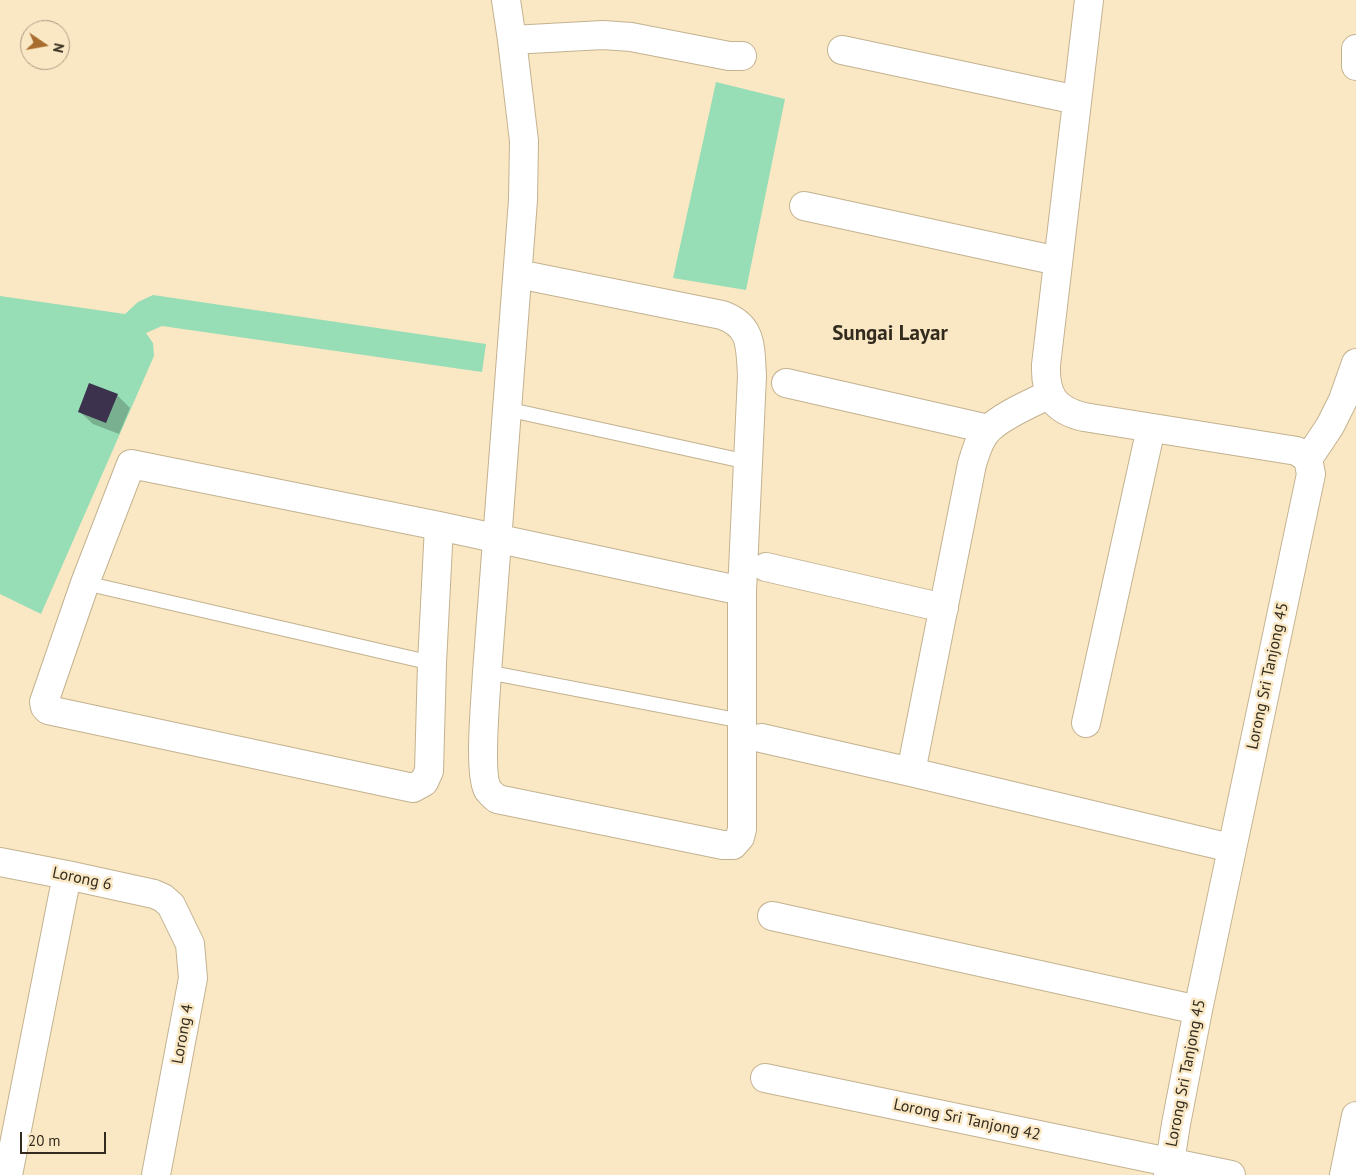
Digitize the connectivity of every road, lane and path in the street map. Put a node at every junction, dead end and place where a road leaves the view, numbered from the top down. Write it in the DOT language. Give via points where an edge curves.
graph roads {
  1 [pos="506,0"];
  2 [pos="1089,0"];
  3 [pos="512,40"];
  4 [pos="1356,49"];
  5 [pos="842,50"];
  6 [pos="742,56"];
  7 [pos="1356,66"];
  8 [pos="1077,100"];
  9 [pos="804,206"];
  10 [pos="1058,261"];
  11 [pos="518,274"];
  12 [pos="1356,363"];
  13 [pos="786,383"];
  14 [pos="1050,394"];
  15 [pos="506,409"];
  16 [pos="1151,428"];
  17 [pos="988,429"];
  18 [pos="1308,459"];
  19 [pos="748,462"];
  20 [pos="439,526"];
  21 [pos="498,539"];
  22 [pos="766,567"];
  23 [pos="85,584"];
  24 [pos="742,591"];
  25 [pos="944,608"];
  26 [pos="432,662"];
  27 [pos="487,672"];
  28 [pos="1086,723"];
  29 [pos="751,730"];
  30 [pos="912,772"];
  31 [pos="1231,848"];
  32 [pos="0,862"];
  33 [pos="67,875"];
  34 [pos="164,898"];
  35 [pos="772,916"];
  36 [pos="1198,1010"];
  37 [pos="765,1078"];
  38 [pos="1356,1116"];
  39 [pos="1169,1168"];
  40 [pos="8,1175"];
  41 [pos="156,1175"];
  42 [pos="1231,1175"];
  43 [pos="1344,1175"];
  1 -- 3 [label="street"];
  2 -- 8 [label="street"];
  3 -- 6 [label="street" via="603,35"];
  3 -- 11 [label="street" via="524,141"];
  4 -- 7 [label="street"];
  5 -- 8 [label="street"];
  8 -- 10 [label="street"];
  9 -- 10 [label="street"];
  10 -- 14 [label="street" via="1046,365"];
  11 -- 15 [label="street"];
  11 -- 19 [label="street" via="735,320 745,330 752,366"];
  12 -- 18 [label="street" via="1330,426"];
  13 -- 17 [label="street"];
  14 -- 16 [label="street" via="1069,414"];
  14 -- 17 [label="street"];
  15 -- 19 [label="lane"];
  15 -- 21 [label="street"];
  16 -- 18 [label="street" via="1285,448"];
  16 -- 28 [label="street"];
  17 -- 25 [label="street" via="972,464"];
  18 -- 31 [label="street, Lorong Sri Tanjong 45" via="1311,474"];
  19 -- 24 [label="street"];
  20 -- 21 [label="street"];
  20 -- 23 [label="street" via="131,464"];
  20 -- 26 [label="street"];
  21 -- 24 [label="street"];
  21 -- 27 [label="street"];
  22 -- 25 [label="street"];
  23 -- 26 [label="lane"];
  23 -- 26 [label="street" via="44,702 48,710 413,788 424,782 429,771"];
  24 -- 29 [label="street"];
  25 -- 30 [label="street"];
  27 -- 29 [label="lane"];
  27 -- 29 [label="street" via="483,749 485,780 488,790 497,798 733,845 740,838 742,829"];
  29 -- 30 [label="street"];
  30 -- 31 [label="street"];
  31 -- 36 [label="street, Lorong Sri Tanjong 45"];
  32 -- 33 [label="street, Lorong 6"];
  33 -- 34 [label="street, Lorong 6"];
  33 -- 40 [label="street"];
  34 -- 41 [label="street, Lorong 4" via="171,905 190,944 193,978"];
  35 -- 36 [label="street"];
  36 -- 39 [label="street, Lorong Sri Tanjong 45"];
  37 -- 39 [label="street, Lorong Sri Tanjong 42"];
  38 -- 43 [label="street"];
  39 -- 42 [label="street, Lorong Sri Tanjong 42"];
}
